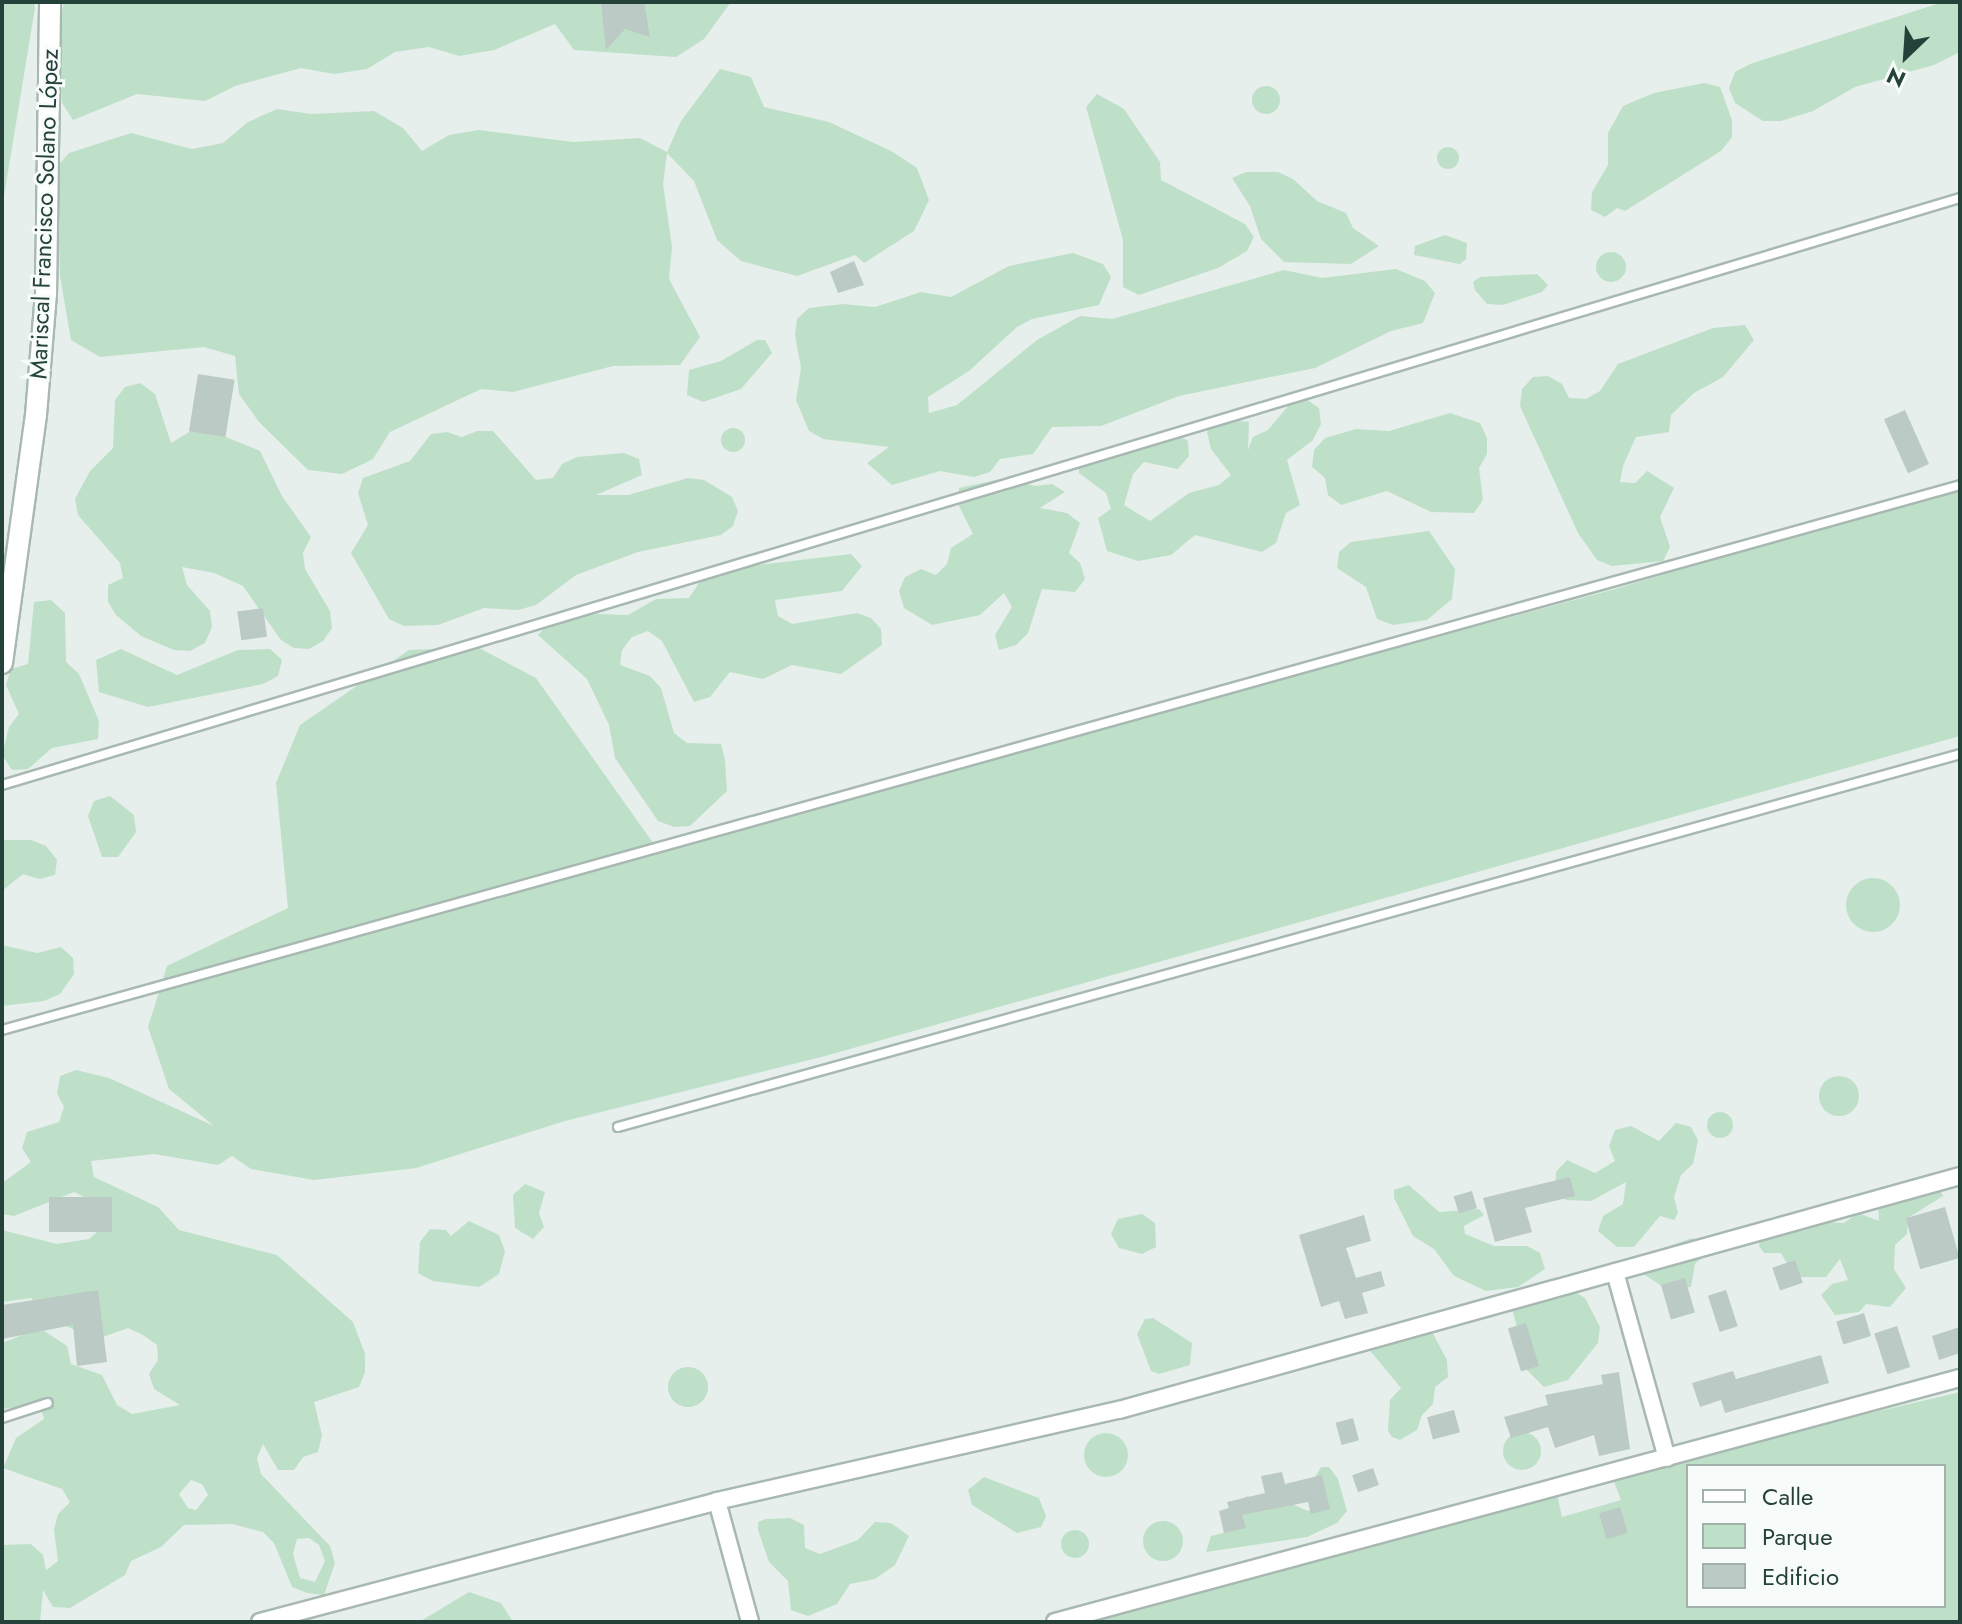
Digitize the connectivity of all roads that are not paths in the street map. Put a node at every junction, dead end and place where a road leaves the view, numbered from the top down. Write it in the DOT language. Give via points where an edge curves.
graph roads {
  1 [pos="50,2"];
  2 [pos="1960,198"];
  3 [pos="1960,485"];
  4 [pos="2,663"];
  5 [pos="1960,754"];
  6 [pos="2,785"];
  7 [pos="2,1030"];
  8 [pos="618,1127"];
  9 [pos="1960,1176"];
  10 [pos="1615,1272"];
  11 [pos="1960,1378"];
  12 [pos="48,1403"];
  13 [pos="2,1418"];
  14 [pos="1667,1458"];
  15 [pos="717,1501"];
  16 [pos="260,1622"];
  17 [pos="750,1622"];
  18 [pos="1055,1622"];
  1 -- 4 [label="street, Mariscal Francisco Solano López" via="46,294 36,415"];
  2 -- 6 [label="lane"];
  3 -- 7 [label="lane"];
  5 -- 8 [label="lane"];
  9 -- 10 [label="street"];
  10 -- 14 [label="street"];
  10 -- 15 [label="street" via="1119,1410"];
  11 -- 14 [label="street"];
  12 -- 13 [label="lane"];
  14 -- 18 [label="street"];
  15 -- 16 [label="street"];
  15 -- 17 [label="street"];
}
